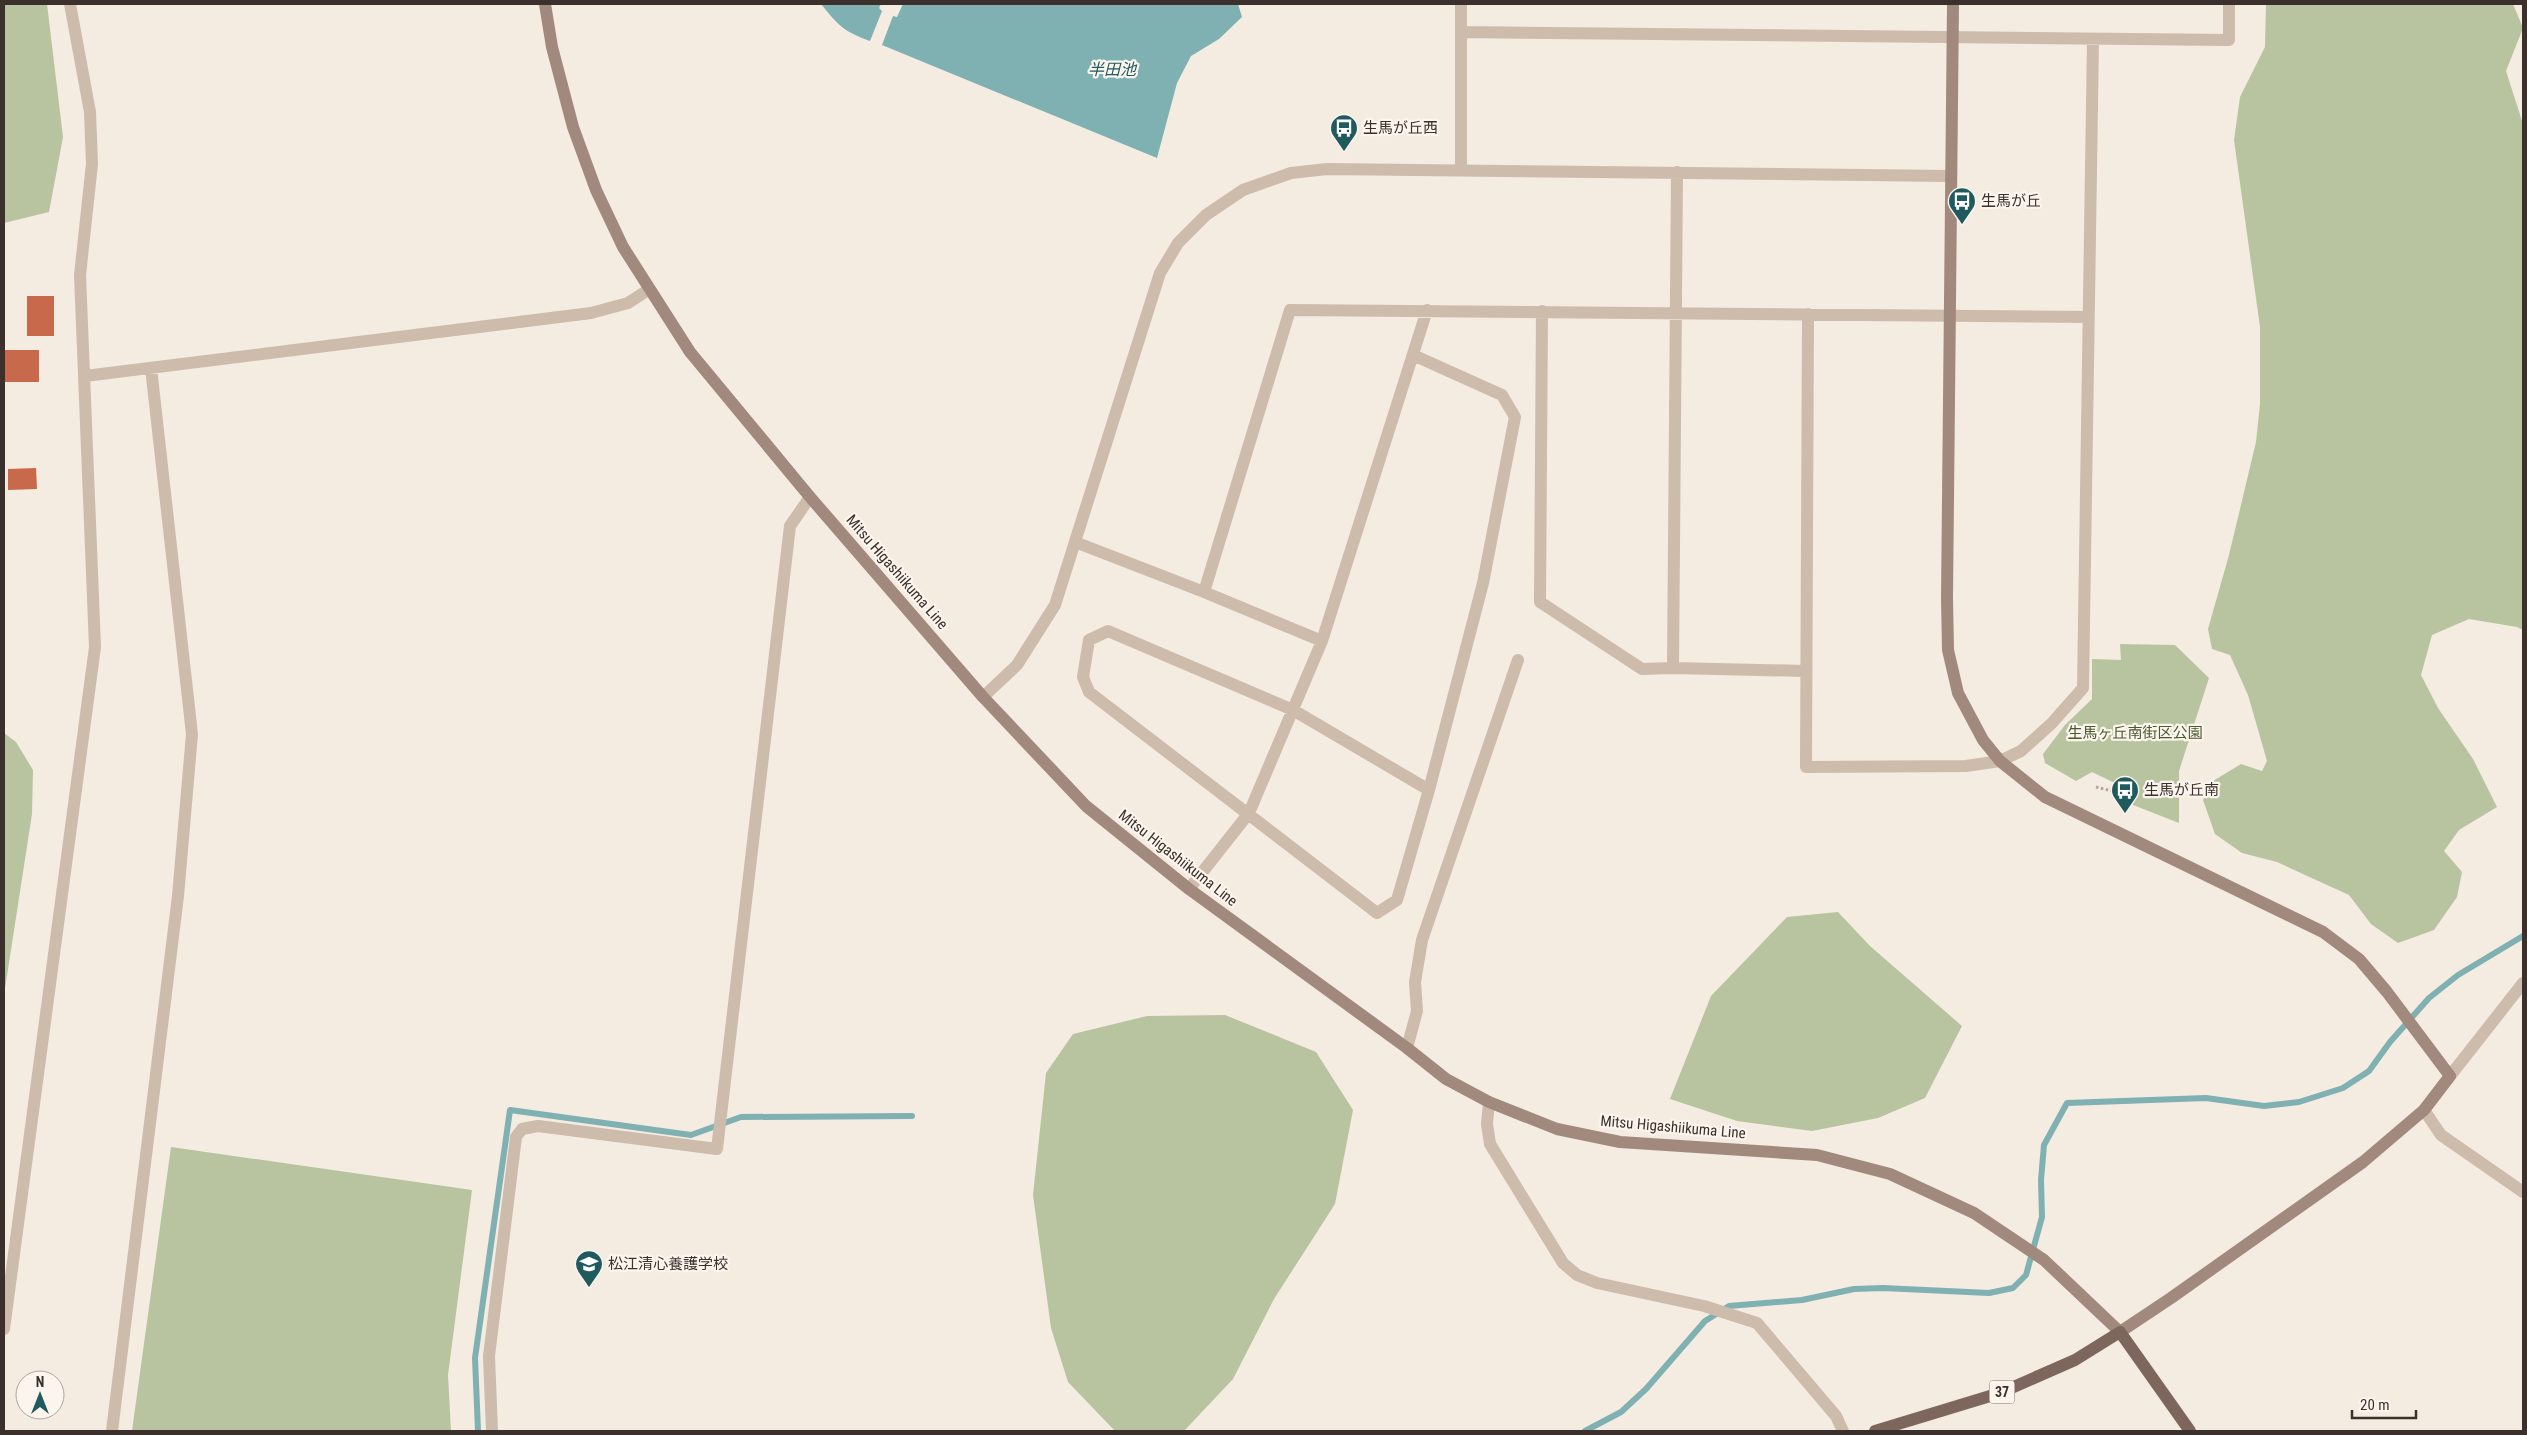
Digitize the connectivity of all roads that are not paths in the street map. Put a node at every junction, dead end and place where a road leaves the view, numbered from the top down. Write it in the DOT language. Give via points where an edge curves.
graph roads {
  1 [pos="70,4"];
  2 [pos="545,4"];
  3 [pos="1461,4"];
  4 [pos="1953,4"];
  5 [pos="2229,4"];
  6 [pos="1461,32"];
  7 [pos="1952,37"];
  8 [pos="2093,40"];
  9 [pos="1461,170"];
  10 [pos="1677,172"];
  11 [pos="1950,176"];
  12 [pos="648,290"];
  13 [pos="1427,310"];
  14 [pos="1542,311"];
  15 [pos="1676,312"];
  16 [pos="1808,314"];
  17 [pos="1948,315"];
  18 [pos="2088,317"];
  19 [pos="1413,355"];
  20 [pos="151,368"];
  21 [pos="84,376"];
  22 [pos="810,498"];
  23 [pos="1075,542"];
  24 [pos="1204,592"];
  25 [pos="1322,642"];
  26 [pos="1518,660"];
  27 [pos="1673,668"];
  28 [pos="1806,671"];
  29 [pos="983,697"];
  30 [pos="1293,710"];
  31 [pos="2000,761"];
  32 [pos="1429,790"];
  33 [pos="1249,813"];
  34 [pos="1189,889"];
  35 [pos="2523,984"];
  36 [pos="1408,1048"];
  37 [pos="2450,1076"];
  38 [pos="1490,1102"];
  39 [pos="2424,1110"];
  40 [pos="2523,1192"];
  41 [pos="4,1329"];
  42 [pos="2120,1332"];
  43 [pos="112,1431"];
  44 [pos="492,1431"];
  45 [pos="1843,1431"];
  46 [pos="1875,1431"];
  47 [pos="2190,1431"];
  1 -- 21 [label="street" via="90,120 92,164 80,275"];
  2 -- 12 [label="main road, Mitsu Higashiikuma Line" via="552,47 573,127 596,190"];
  3 -- 6 [label="street"];
  4 -- 7 [label="main road"];
  5 -- 8 [label="street" via="2229,40"];
  6 -- 7 [label="street"];
  6 -- 9 [label="street"];
  7 -- 8 [label="street"];
  7 -- 11 [label="main road"];
  8 -- 18 [label="street"];
  9 -- 10 [label="street"];
  9 -- 23 [label="street" via="1327,169 1291,173 1243,190 1199,222 1178,243 1160,273"];
  10 -- 11 [label="street"];
  10 -- 15 [label="street"];
  11 -- 17 [label="main road"];
  12 -- 20 [label="street" via="628,303 591,313"];
  12 -- 22 [label="main road, Mitsu Higashiikuma Line" via="690,352"];
  13 -- 14 [label="street"];
  13 -- 19 [label="street"];
  13 -- 24 [label="street" via="1290,310"];
  14 -- 15 [label="street"];
  14 -- 27 [label="street" via="1540,602 1642,669"];
  15 -- 16 [label="street"];
  15 -- 27 [label="street"];
  16 -- 17 [label="street"];
  16 -- 28 [label="street"];
  17 -- 18 [label="street"];
  17 -- 31 [label="main road" via="1948,650 1958,693 1983,740"];
  18 -- 31 [label="street" via="2083,688 2052,723 2021,750"];
  19 -- 25 [label="street"];
  19 -- 32 [label="street" via="1502,395 1516,417 1483,582"];
  20 -- 21 [label="street"];
  20 -- 43 [label="street" via="192,734 178,896"];
  21 -- 41 [label="street" via="95,647"];
  22 -- 29 [label="main road, Mitsu Higashiikuma Line"];
  22 -- 44 [label="street" via="790,526 717,1149 538,1126 522,1129 516,1137 489,1356"];
  23 -- 24 [label="street"];
  23 -- 29 [label="street" via="1055,606 1017,665"];
  24 -- 25 [label="street"];
  25 -- 30 [label="street"];
  26 -- 36 [label="street" via="1422,940 1415,982 1417,1011"];
  27 -- 28 [label="street"];
  28 -- 31 [label="street" via="1806,768 1966,766"];
  29 -- 34 [label="main road, Mitsu Higashiikuma Line" via="1086,806"];
  30 -- 32 [label="street"];
  30 -- 33 [label="street"];
  30 -- 33 [label="street" via="1108,631 1088,640 1083,677 1089,692"];
  31 -- 37 [label="main road" via="2045,797 2323,932 2359,959 2388,992"];
  32 -- 33 [label="street" via="1396,900 1377,913"];
  33 -- 34 [label="street"];
  34 -- 36 [label="main road, Mitsu Higashiikuma Line"];
  35 -- 37 [label="street"];
  36 -- 38 [label="main road, Mitsu Higashiikuma Line" via="1446,1079"];
  37 -- 39 [label="main road"];
  38 -- 42 [label="main road, Mitsu Higashiikuma Line" via="1557,1129 1620,1142 1817,1155 1890,1174 1974,1213 2044,1260"];
  38 -- 45 [label="street" via="1487,1124 1490,1144 1563,1263 1577,1275 1597,1283 1704,1306 1757,1323 1836,1416"];
  39 -- 40 [label="street" via="2441,1135"];
  39 -- 42 [label="main road" via="2363,1162"];
  42 -- 46 [label="main road, 37" via="2076,1360 2000,1393"];
  42 -- 47 [label="main road"];
}
